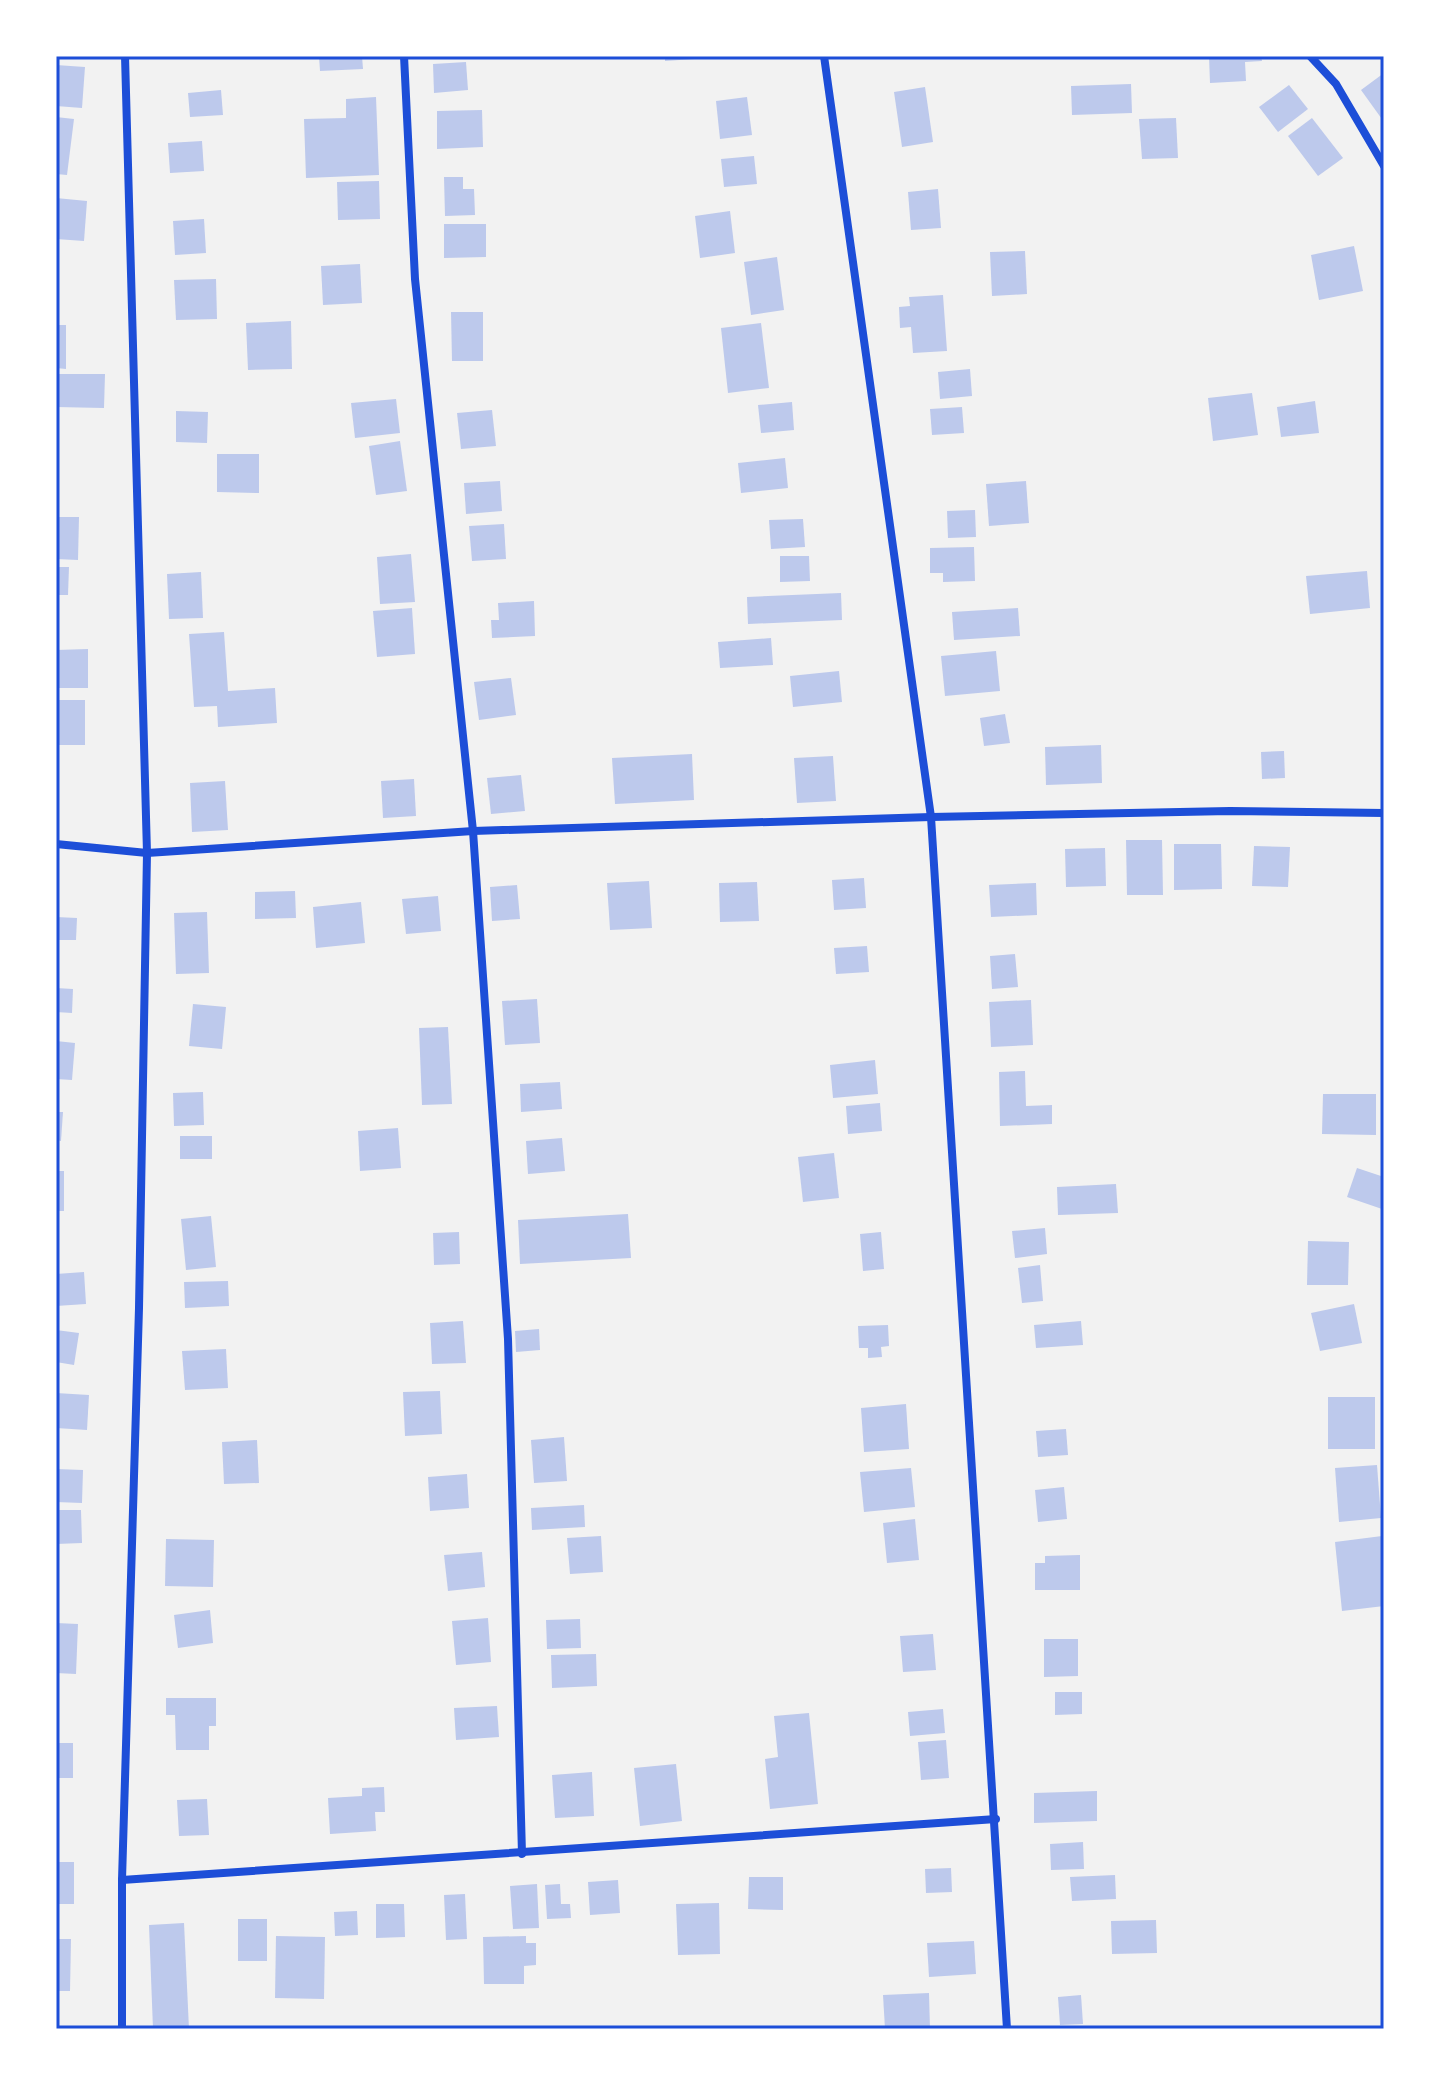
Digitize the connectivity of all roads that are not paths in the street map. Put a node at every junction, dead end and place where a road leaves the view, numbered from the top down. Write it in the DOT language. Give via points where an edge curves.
graph roads {
  1 [pos="125,56"];
  2 [pos="404,56"];
  3 [pos="824,56"];
  4 [pos="1310,56"];
  5 [pos="1384,166"];
  6 [pos="1384,813"];
  7 [pos="931,817"];
  8 [pos="473,831"];
  9 [pos="56,844"];
  10 [pos="147,853"];
  11 [pos="996,1819"];
  12 [pos="522,1854"];
  13 [pos="122,1880"];
  14 [pos="122,2029"];
  15 [pos="1007,2029"];
  1 -- 10 [label="street"];
  2 -- 8 [label="street" via="415,279"];
  3 -- 7 [label="street"];
  4 -- 5 [label="street" via="1336,84"];
  6 -- 7 [label="street"];
  7 -- 8 [label="street"];
  7 -- 11 [label="street"];
  8 -- 10 [label="street"];
  8 -- 12 [label="street" via="508,1339"];
  9 -- 10 [label="street"];
  10 -- 13 [label="street"];
  11 -- 12 [label="street"];
  11 -- 15 [label="street"];
  12 -- 13 [label="street"];
  13 -- 14 [label="street"];
}
